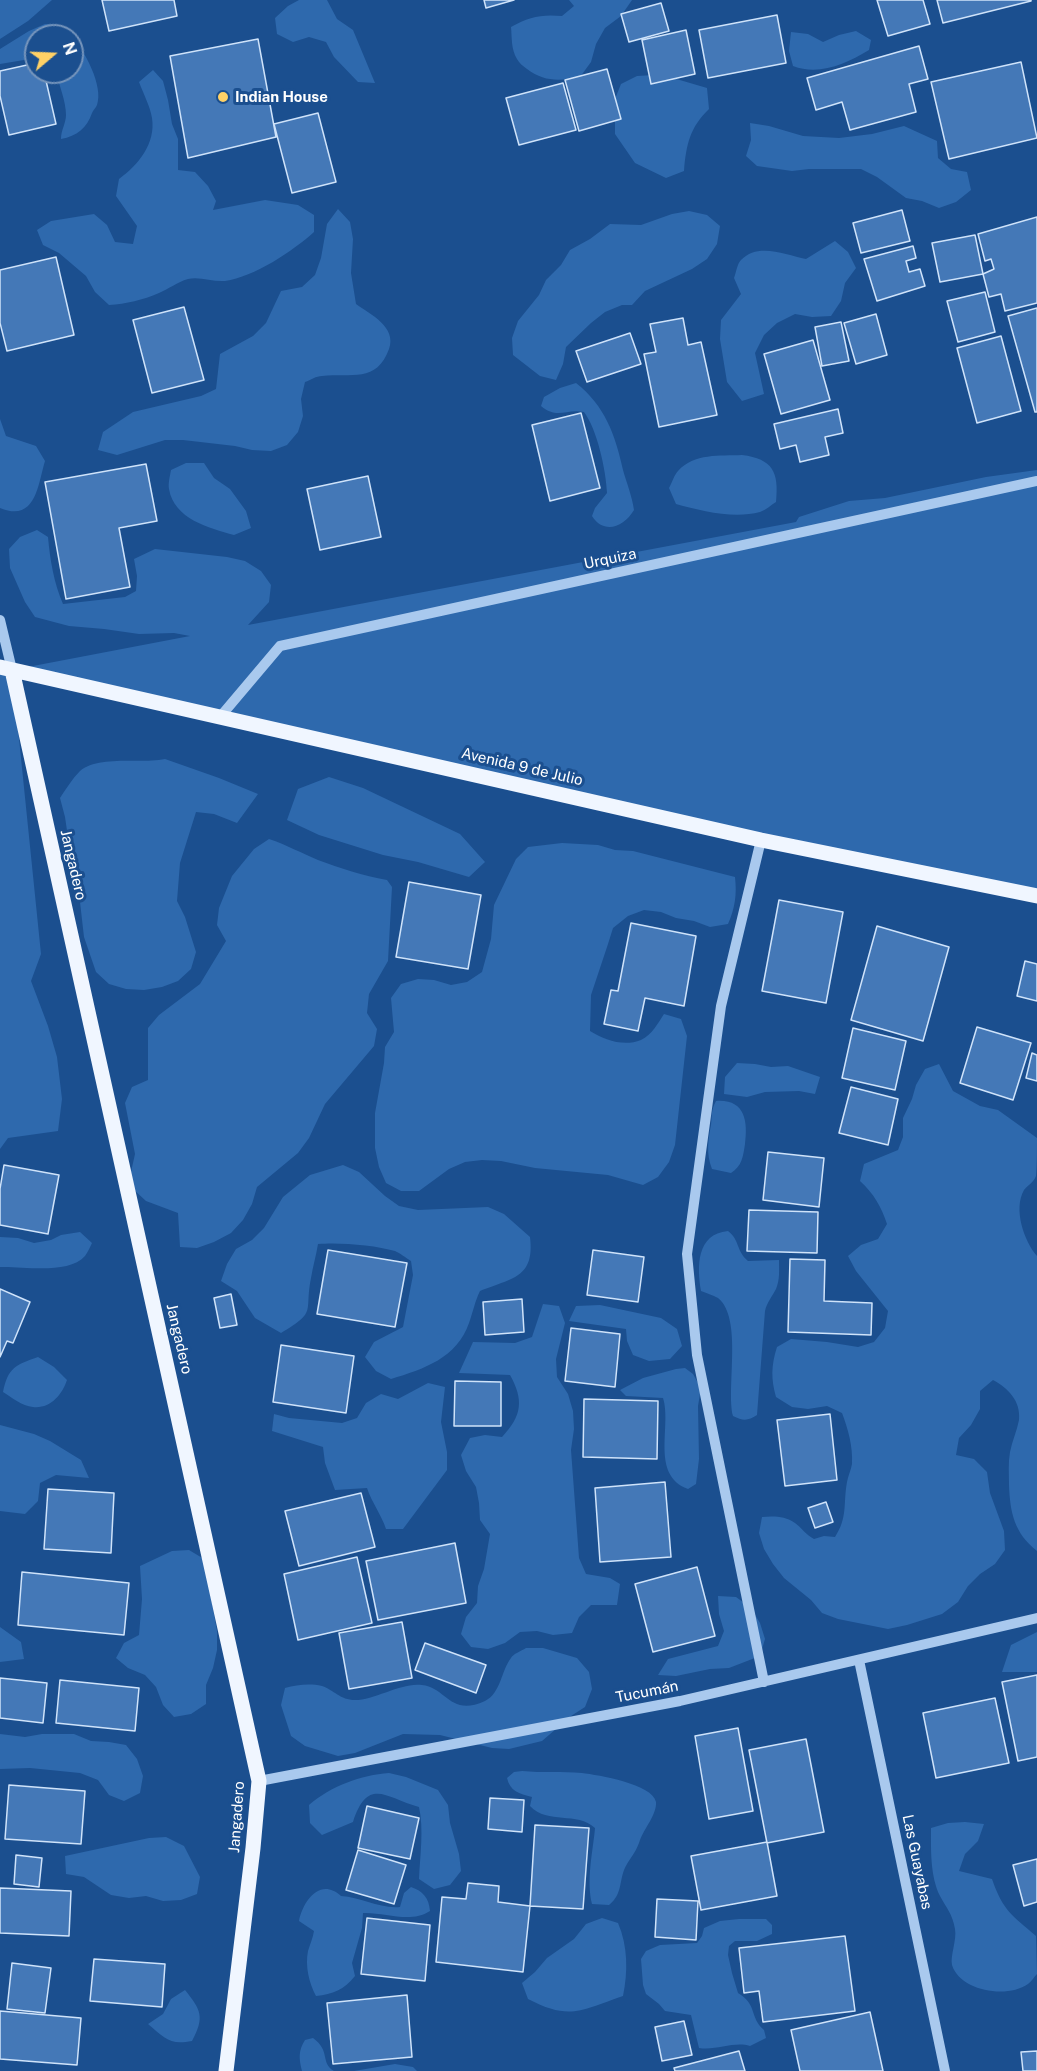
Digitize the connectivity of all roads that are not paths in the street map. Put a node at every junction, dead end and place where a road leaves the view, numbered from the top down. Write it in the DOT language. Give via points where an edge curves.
graph roads {
  1 [pos="1037,481"];
  2 [pos="0,620"];
  3 [pos="6,668"];
  4 [pos="220,717"];
  5 [pos="761,840"];
  6 [pos="1037,896"];
  7 [pos="1037,1618"];
  8 [pos="859,1660"];
  9 [pos="764,1682"];
  10 [pos="259,1781"];
  11 [pos="226,2071"];
  12 [pos="945,2071"];
  1 -- 4 [label="street, Urquiza" via="280,646"];
  2 -- 3 [label="street, Jangadero"];
  3 -- 4 [label="main road, Avenida 9 de Julio"];
  3 -- 10 [label="main road, Jangadero"];
  4 -- 5 [label="main road, Avenida 9 de Julio"];
  5 -- 6 [label="main road, Avenida 9 de Julio"];
  5 -- 9 [label="street" via="722,1006 687,1254 697,1355"];
  7 -- 8 [label="street, Tucumán"];
  8 -- 9 [label="street, Tucumán"];
  8 -- 12 [label="street, Las Guayabas"];
  9 -- 10 [label="street, Tucumán"];
  10 -- 11 [label="main road, Jangadero"];
}
